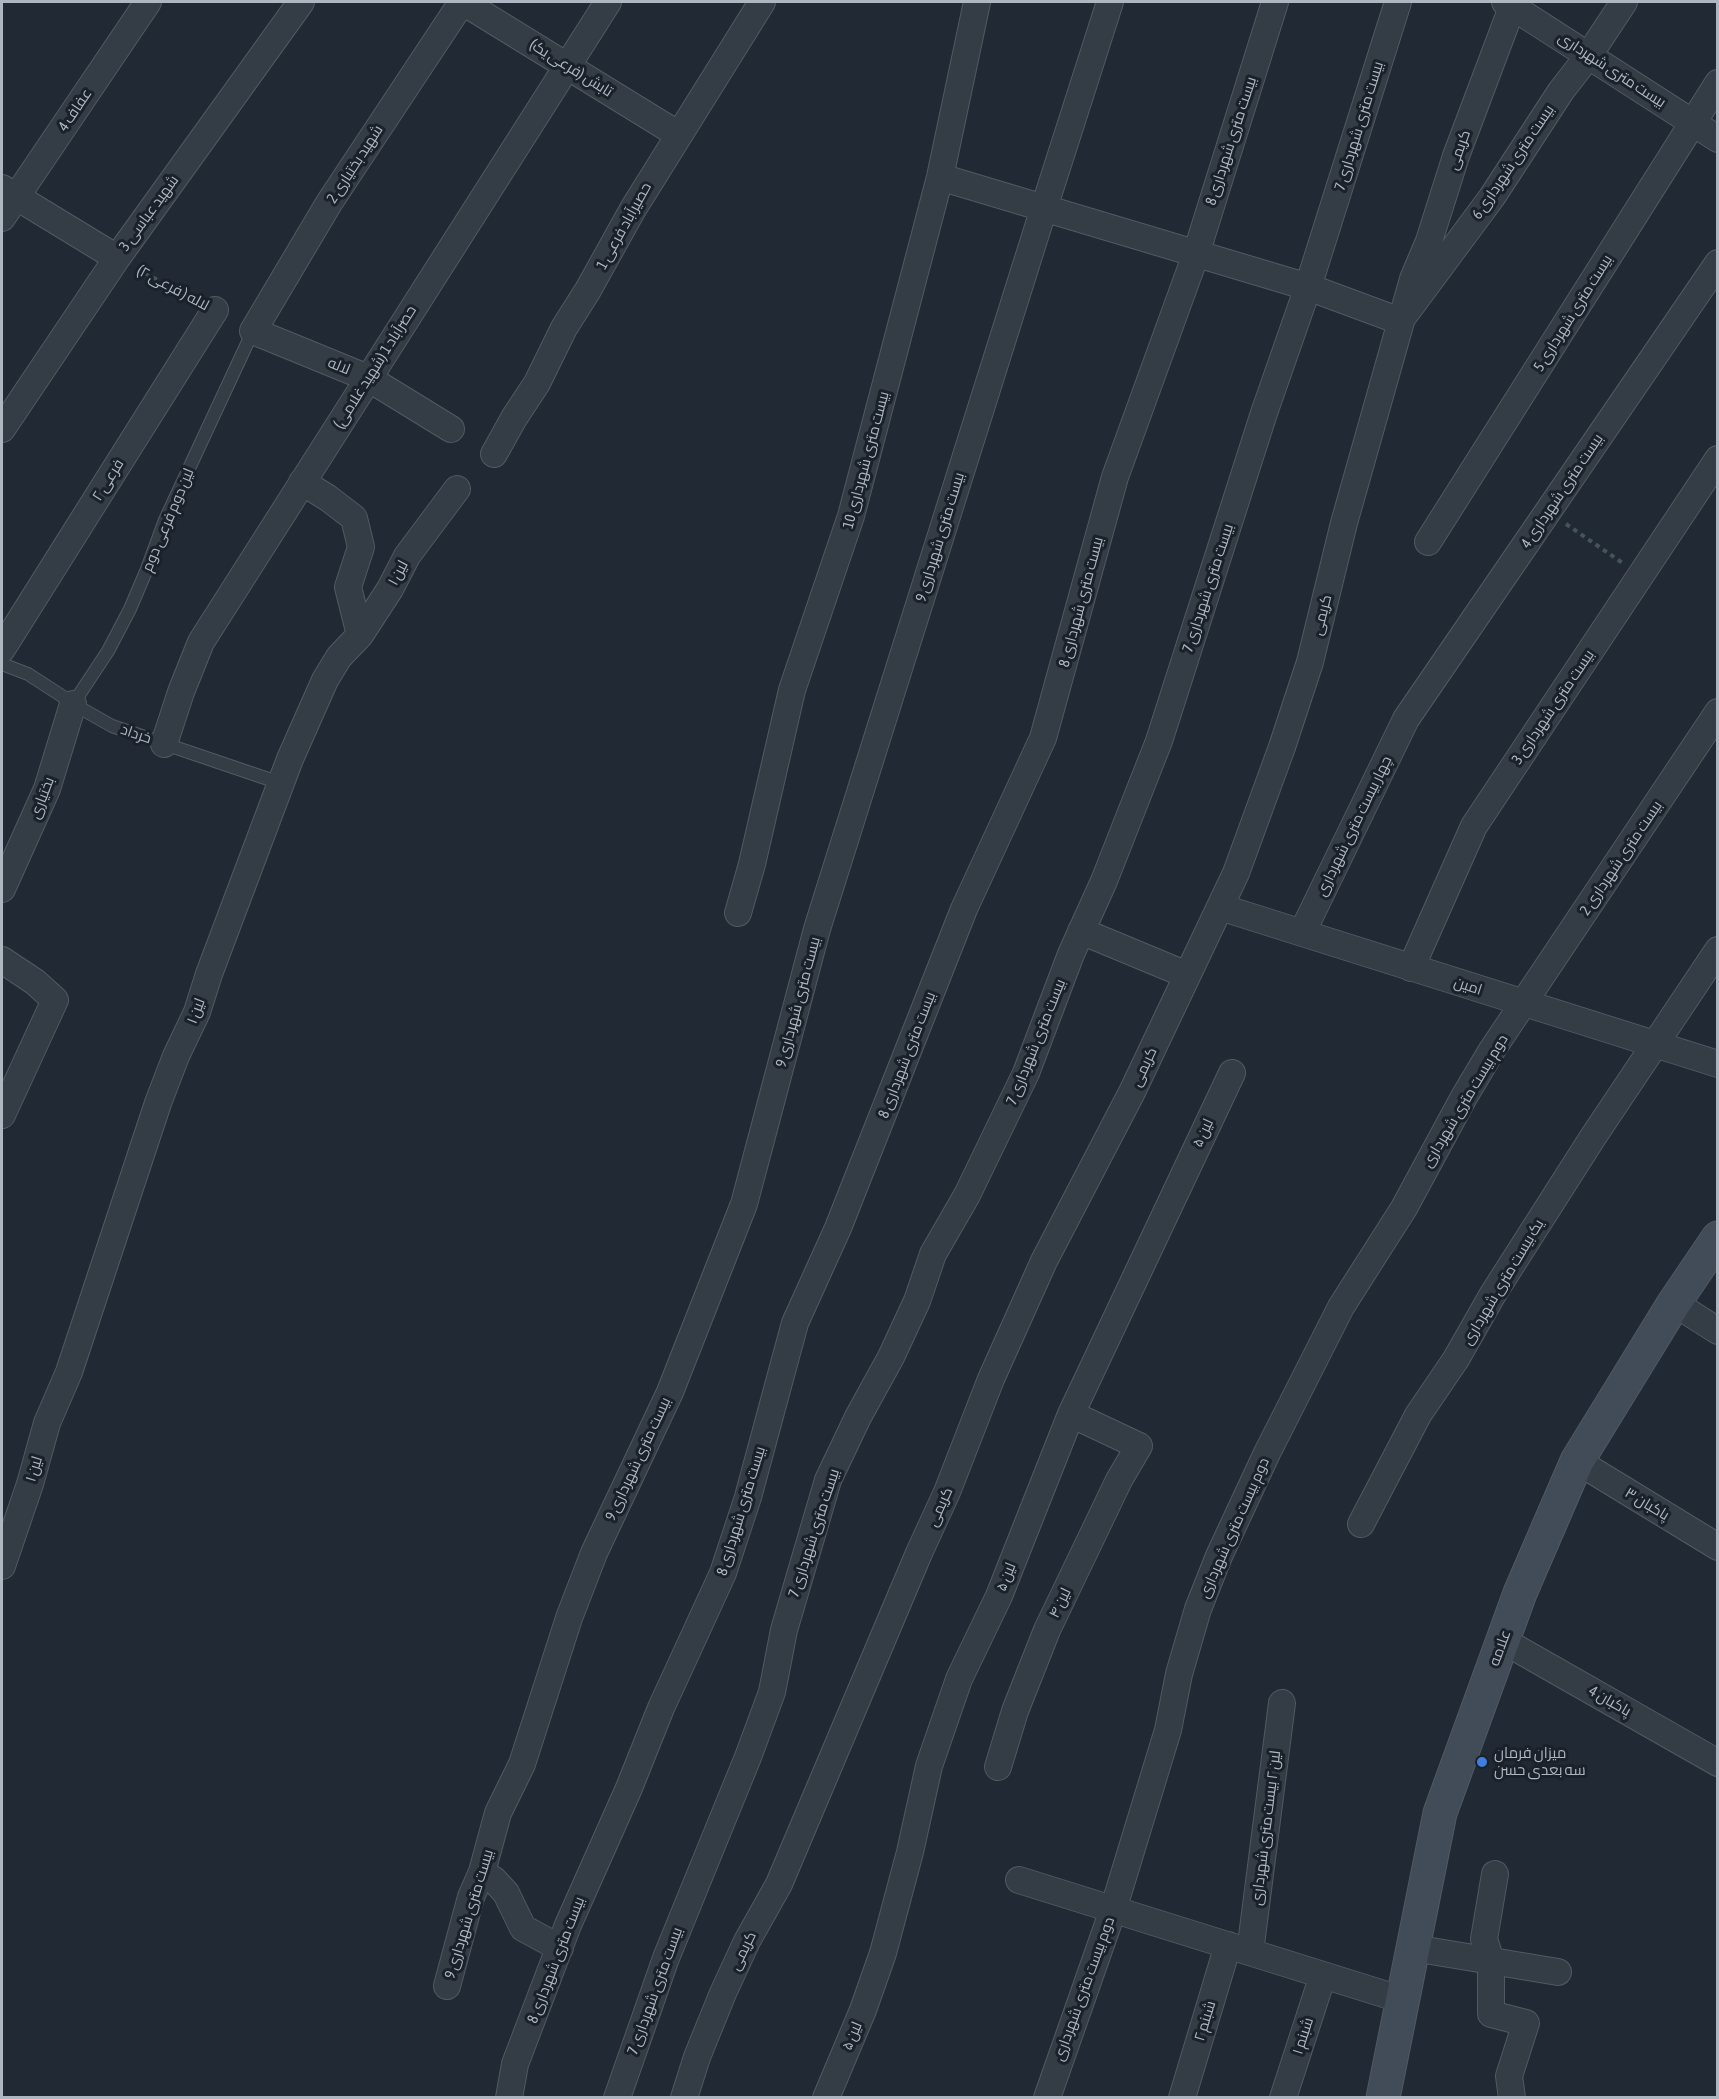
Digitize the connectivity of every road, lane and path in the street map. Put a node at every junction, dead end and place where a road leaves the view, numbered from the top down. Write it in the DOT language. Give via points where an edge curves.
graph roads {
  1 [pos="148,2"];
  2 [pos="302,2"];
  3 [pos="462,2"];
  4 [pos="608,2"];
  5 [pos="762,2"];
  6 [pos="977,2"];
  7 [pos="1110,2"];
  8 [pos="1275,2"];
  9 [pos="1398,2"];
  10 [pos="1624,2"];
  11 [pos="1511,3"];
  12 [pos="1589,55"];
  13 [pos="567,65"];
  14 [pos="1718,83"];
  15 [pos="1692,123"];
  16 [pos="680,135"];
  17 [pos="1718,139"];
  18 [pos="940,177"];
  19 [pos="9,192"];
  20 [pos="1044,208"];
  21 [pos="2,218"];
  22 [pos="1196,254"];
  23 [pos="117,258"];
  24 [pos="1718,263"];
  25 [pos="1308,287"];
  26 [pos="215,310"];
  27 [pos="1400,321"];
  28 [pos="253,331"];
  29 [pos="368,378"];
  30 [pos="2,429"];
  31 [pos="451,429"];
  32 [pos="494,454"];
  33 [pos="1718,459"];
  34 [pos="302,482"];
  35 [pos="457,489"];
  36 [pos="1548,511"];
  37 [pos="1428,542"];
  38 [pos="1640,575"];
  39 [pos="360,635"];
  40 [pos="2,649"];
  41 [pos="2,664"];
  42 [pos="73,704"];
  43 [pos="1718,712"];
  44 [pos="1406,719"];
  45 [pos="164,744"];
  46 [pos="280,783"];
  47 [pos="2,888"];
  48 [pos="1220,907"];
  49 [pos="738,913"];
  50 [pos="1082,930"];
  51 [pos="1302,933"];
  52 [pos="1718,950"];
  53 [pos="2,960"];
  54 [pos="1411,968"];
  55 [pos="1187,975"];
  56 [pos="1525,1004"];
  57 [pos="1654,1045"];
  58 [pos="1718,1064"];
  59 [pos="1232,1073"];
  60 [pos="2,1115"];
  61 [pos="1718,1238"];
  62 [pos="1674,1303"];
  63 [pos="1718,1331"];
  64 [pos="1071,1414"];
  65 [pos="1577,1461"];
  66 [pos="1361,1524"];
  67 [pos="1718,1547"];
  68 [pos="2,1566"];
  69 [pos="1502,1640"];
  70 [pos="1282,1703"];
  71 [pos="1718,1763"];
  72 [pos="998,1767"];
  73 [pos="482,1872"];
  74 [pos="1495,1874"];
  75 [pos="1019,1880"];
  76 [pos="1113,1910"];
  77 [pos="560,1948"];
  78 [pos="1413,1948"];
  79 [pos="1239,1949"];
  80 [pos="1491,1961"];
  81 [pos="1558,1972"];
  82 [pos="1323,1975"];
  83 [pos="447,1986"];
  84 [pos="1403,2000"];
  85 [pos="509,2097"];
  86 [pos="617,2097"];
  87 [pos="684,2097"];
  88 [pos="826,2097"];
  89 [pos="1047,2097"];
  90 [pos="1182,2097"];
  91 [pos="1283,2097"];
  92 [pos="1383,2097"];
  93 [pos="1512,2097"];
  1 -- 19 [label="street, عفاف 4"];
  2 -- 23 [label="street, شهید عباسی 3"];
  3 -- 13 [label="street, تابش (فرعی یک)"];
  3 -- 28 [label="street, شهید بختیاری 2" via="329,203"];
  4 -- 13 [label="street, حصرآباد 1 (شهید غلامی)"];
  5 -- 16 [label="street, حصیرآباد فرعی 1"];
  6 -- 18 [label="street, بیست متری شهرداری 10"];
  7 -- 20 [label="street, بیست متری شهرداری 9"];
  8 -- 22 [label="street, بیست متری شهرداری 8"];
  9 -- 25 [label="street, بیست متری شهرداری 7"];
  10 -- 12 [label="street, بیست متری شهرداری 6"];
  11 -- 12 [label="street, بیست متری شهرداری"];
  11 -- 27 [label="street, کریمی"];
  12 -- 15 [label="street, بیست متری شهرداری"];
  12 -- 27 [label="street, بیست متری شهرداری 6" via="1492,197"];
  13 -- 16 [label="street, تابش (فرعی یک)"];
  13 -- 29 [label="street, حصرآباد 1 (شهید غلامی)"];
  14 -- 15 [label="street, بیست متری شهرداری 5"];
  15 -- 17 [label="street, بیست متری شهرداری"];
  15 -- 37 [label="street, بیست متری شهرداری 5"];
  16 -- 32 [label="street, حصیرآباد فرعی 1" via="633,208"];
  18 -- 20 [label="street"];
  18 -- 49 [label="street, بیست متری شهرداری 10" via="852,516 792,690"];
  19 -- 21 [label="street, عفاف 4"];
  19 -- 23 [label="street"];
  20 -- 22 [label="street"];
  20 -- 73 [label="street, بیست متری شهرداری 9" via="818,929 744,1204 670,1392 594,1552 522,1764 498,1813"];
  22 -- 25 [label="street"];
  22 -- 77 [label="street, بیست متری شهرداری 8" via="1115,477 1043,738 964,909 838,1228 795,1323 723,1573"];
  23 -- 26 [label="path, لاله ( فرعی ۲)"];
  23 -- 30 [label="street, شهید عباسی 3"];
  24 -- 36 [label="street, بیست متری شهرداری 4"];
  25 -- 27 [label="street"];
  25 -- 50 [label="street, بیست متری شهرداری 7" via="1159,741"];
  26 -- 40 [label="street, ۲ فرعی"];
  27 -- 48 [label="street, کریمی" via="1310,662 1236,873"];
  28 -- 29 [label="street, لاله"];
  28 -- 42 [label="lane, لین دوم فرعی دوم" via="165,519 130,609"];
  29 -- 31 [label="street, لاله"];
  29 -- 34 [label="street, حصرآباد 1 (شهید غلامی)"];
  33 -- 38 [label="street, بیست متری شهرداری 3"];
  34 -- 39 [label="street" via="354,518 362,547 348,587"];
  34 -- 45 [label="street, حصرآباد 1 (شهید غلامی)" via="201,642"];
  35 -- 39 [label="street, لین ۱" via="407,556"];
  36 -- 38 [label="path"];
  36 -- 44 [label="street, بیست متری شهرداری 4"];
  38 -- 54 [label="street, بیست متری شهرداری 3" via="1474,826"];
  39 -- 46 [label="street, لین ۱" via="339,657 325,680"];
  41 -- 42 [label="lane, خرداد" via="28,674"];
  42 -- 45 [label="lane, خرداد" via="112,726"];
  42 -- 47 [label="street, بختیاری" via="47,789"];
  43 -- 56 [label="street, بیست متری شهرداری 2"];
  44 -- 51 [label="street, چهار بیست متری شهرداری"];
  45 -- 46 [label="lane, خرداد"];
  46 -- 68 [label="street, لین ۱" via="197,1012 158,1103"];
  48 -- 51 [label="street, امین"];
  48 -- 55 [label="street, کریمی"];
  50 -- 55 [label="street"];
  50 -- 86 [label="street, بیست متری شهرداری 7" via="1026,1073 967,1195 933,1254 891,1357 828,1480 784,1630 771,1692 666,1958"];
  51 -- 54 [label="street, امین"];
  52 -- 57 [label="street, یک بیست متری شهرداری"];
  53 -- 60 [label="street" via="55,1000"];
  54 -- 56 [label="street, امین"];
  55 -- 87 [label="street, کریمی" via="1132,1092 1044,1261 991,1379 947,1492 779,1884 723,1993"];
  56 -- 57 [label="street, امین"];
  56 -- 76 [label="street, دوم بیست متری شهرداری" via="1492,1050 1404,1208 1341,1307 1219,1556 1198,1609 1168,1730"];
  57 -- 58 [label="street, امین"];
  57 -- 66 [label="street, یک بیست متری شهرداری" via="1418,1415"];
  59 -- 64 [label="street, لین ۵"];
  61 -- 62 [label="street, علامه"];
  62 -- 63 [label="street"];
  62 -- 65 [label="street, علامه"];
  64 -- 72 [label="street, لین ۴" via="1139,1446 1047,1630"];
  64 -- 88 [label="street, لین ۵" via="999,1596 943,1721 882,1953"];
  65 -- 67 [label="street, پاکبان ۳"];
  65 -- 69 [label="street, علامه"];
  69 -- 71 [label="street, پاکبان 4"];
  69 -- 78 [label="street, علامه" via="1440,1813"];
  70 -- 79 [label="street, لین ۲ بیست متری شهرداری"];
  73 -- 77 [label="street" via="506,1893 523,1928"];
  73 -- 83 [label="street, بیست متری شهرداری 9" via="471,1897"];
  74 -- 80 [label="street" via="1484,1939"];
  75 -- 76 [label="street"];
  76 -- 79 [label="street"];
  76 -- 89 [label="street, دوم بیست متری شهرداری"];
  77 -- 85 [label="street, بیست متری شهرداری 8" via="515,2064"];
  78 -- 80 [label="street"];
  78 -- 84 [label="street, علامه"];
  79 -- 82 [label="street"];
  79 -- 90 [label="street, شبنم ۲"];
  80 -- 81 [label="street"];
  80 -- 93 [label="street" via="1491,2014 1526,2023 1509,2076"];
  82 -- 84 [label="street"];
  82 -- 91 [label="street, شبنم ۱"];
  84 -- 92 [label="street, علامه"];
}
